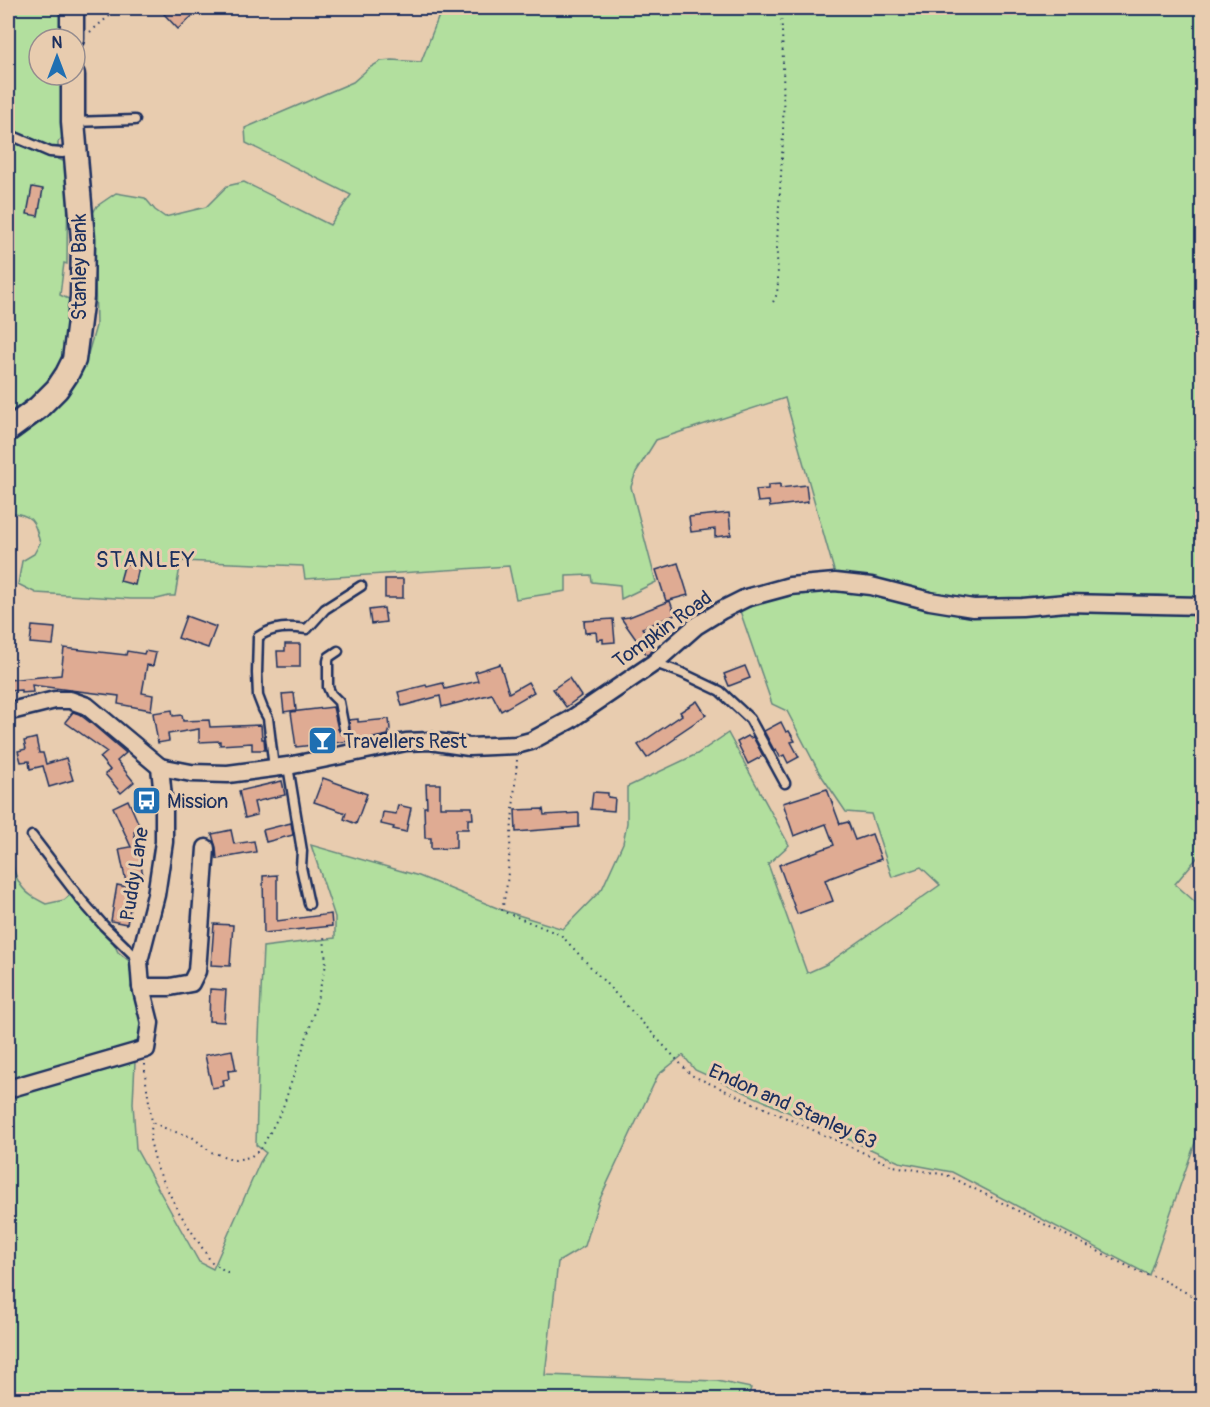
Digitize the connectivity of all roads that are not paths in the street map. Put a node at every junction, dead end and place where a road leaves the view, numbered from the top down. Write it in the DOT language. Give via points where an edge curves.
graph roads {
  1 [pos="72,8"];
  2 [pos="76,27"];
  3 [pos="72,87"];
  4 [pos="135,120"];
  5 [pos="73,122"];
  6 [pos="8,134"];
  7 [pos="75,151"];
  8 [pos="8,430"];
  9 [pos="361,586"];
  10 [pos="1203,606"];
  11 [pos="338,651"];
  12 [pos="654,663"];
  13 [pos="8,710"];
  14 [pos="344,729"];
  15 [pos="281,767"];
  16 [pos="160,768"];
  17 [pos="785,783"];
  18 [pos="32,836"];
  19 [pos="206,848"];
  20 [pos="309,904"];
  21 [pos="140,961"];
  22 [pos="141,987"];
  23 [pos="8,1089"];
  1 -- 2 [label="street"];
  3 -- 5 [label="street, Stanley Bank"];
  4 -- 5 [label="lane"];
  5 -- 7 [label="street, Stanley Bank"];
  6 -- 7 [label="lane" via="50,152"];
  7 -- 8 [label="street, Stanley Bank" via="82,285 74,360 57,389"];
  9 -- 15 [label="lane" via="326,609 307,629 287,627 258,637 258,696"];
  10 -- 12 [label="street, Tompkin Road" via="1066,603 973,608 930,602 871,586 835,582 790,586 746,598 722,610 696,626"];
  11 -- 14 [label="lane" via="329,657 328,687 339,702"];
  12 -- 15 [label="street, Tompkin Road" via="570,720 531,741 469,747 406,742"];
  12 -- 17 [label="lane" via="720,691 750,718"];
  13 -- 16 [label="street" via="55,700 87,705"];
  15 -- 16 [label="street, Tompkin Road" via="228,774"];
  15 -- 20 [label="lane" via="302,851 301,867"];
  16 -- 21 [label="street, Puddy Lane" via="164,842"];
  18 -- 21 [label="lane" via="82,901"];
  19 -- 22 [label="street" via="197,971 191,983"];
  21 -- 22 [label="street, Puddy Lane"];
  22 -- 23 [label="street, Puddy Lane" via="150,1023 146,1049"];
}
